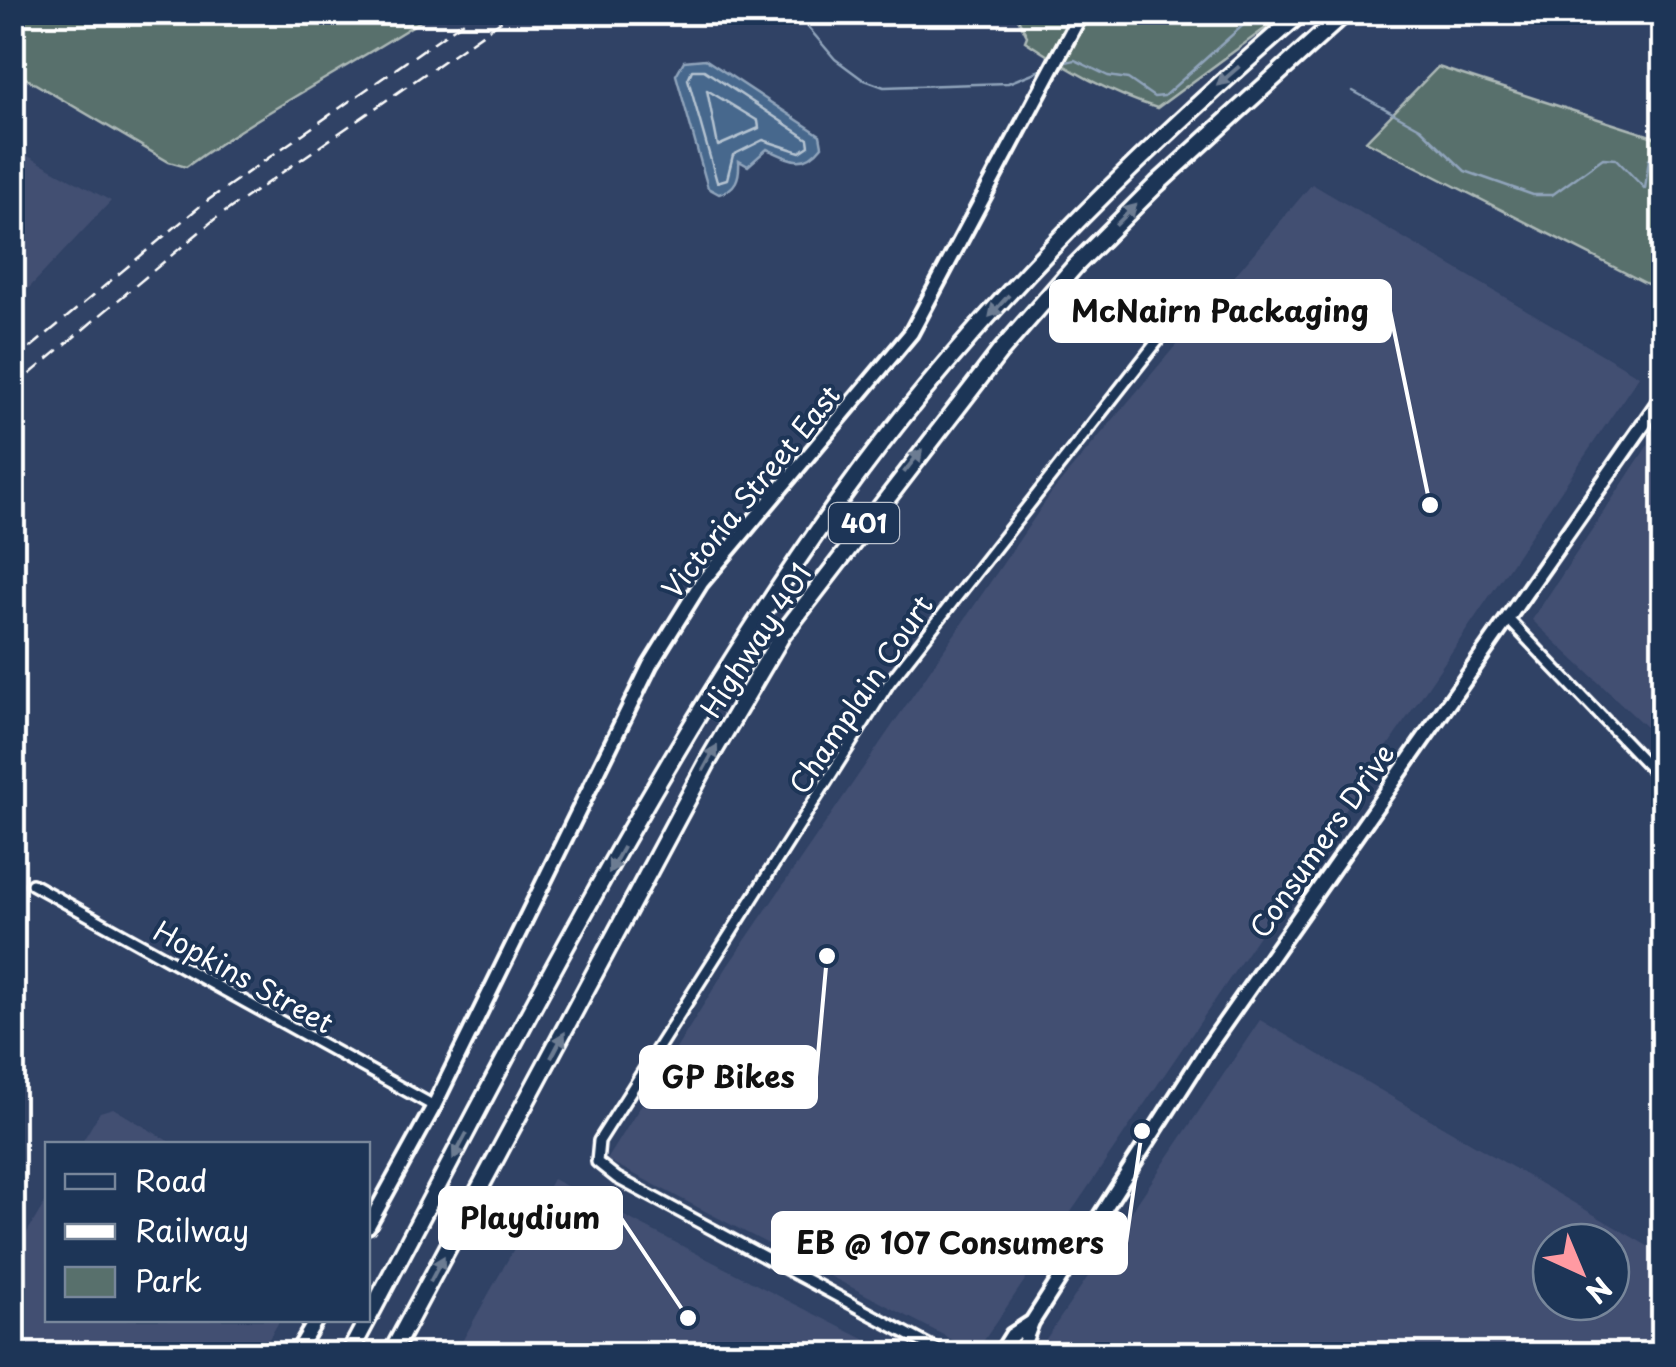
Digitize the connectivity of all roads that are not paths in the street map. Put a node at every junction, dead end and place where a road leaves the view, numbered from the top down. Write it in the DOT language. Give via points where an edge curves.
graph roads {
  1 [pos="1082,12"];
  2 [pos="1302,12"];
  3 [pos="1346,12"];
  4 [pos="1220,299"];
  5 [pos="1664,395"];
  6 [pos="1509,620"];
  7 [pos="1664,782"];
  8 [pos="32,884"];
  9 [pos="434,1106"];
  10 [pos="370,1222"];
  11 [pos="370,1315"];
  12 [pos="315,1322"];
  13 [pos="366,1322"];
  14 [pos="1032,1322"];
  15 [pos="1664,1330"];
  16 [pos="296,1354"];
  17 [pos="349,1354"];
  18 [pos="391,1354"];
  19 [pos="945,1354"];
  20 [pos="1000,1354"];
  21 [pos="1020,1354"];
  22 [pos="1650,1354"];
  1 -- 9 [label="main road, Victoria Street East" via="911,333 701,583 650,666"];
  2 -- 11 [label="highway, Highway 401 / 401, one-way" via="1206,95 1046,253 842,497 756,619 680,744"];
  18 -- 3 [label="highway, Highway 401 / 401, one-way" via="708,760 782,635 987,368 1075,266"];
  4 -- 19 [label="street, Champlain Court" via="1174,320 889,684 599,1141 598,1162 617,1178"];
  5 -- 6 [label="main road, Consumers Drive"];
  6 -- 7 [label="street"];
  6 -- 14 [label="main road, Consumers Drive" via="1231,1014"];
  8 -- 9 [label="street, Hopkins Street"];
  9 -- 10 [label="main road, Victoria Street East"];
  12 -- 16 [label="main road"];
  13 -- 17 [label="highway, Highway 401 / 401, one-way"];
  14 -- 20 [label="main road, Consumers Drive"];
  14 -- 21 [label="main road, Consumers Drive"];
  15 -- 22 [label="street"];
}
